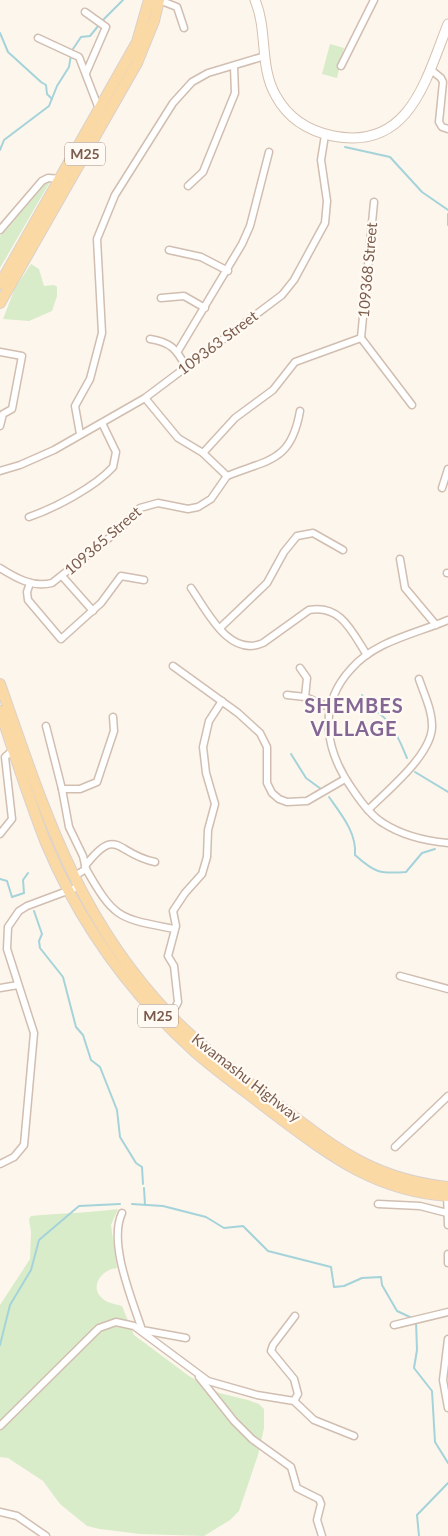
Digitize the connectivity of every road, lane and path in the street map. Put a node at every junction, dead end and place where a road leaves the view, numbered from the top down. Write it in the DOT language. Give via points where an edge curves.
graph roads {
  1 [pos="148,0"];
  2 [pos="159,0"];
  3 [pos="255,0"];
  4 [pos="374,0"];
  5 [pos="86,12"];
  6 [pos="448,24"];
  7 [pos="184,28"];
  8 [pos="38,38"];
  9 [pos="265,56"];
  10 [pos="234,66"];
  11 [pos="341,66"];
  12 [pos="430,69"];
  13 [pos="86,74"];
  14 [pos="99,109"];
  15 [pos="448,129"];
  16 [pos="326,134"];
  17 [pos="269,152"];
  18 [pos="65,179"];
  19 [pos="188,186"];
  20 [pos="374,202"];
  21 [pos="0,230"];
  22 [pos="169,250"];
  23 [pos="228,271"];
  24 [pos="0,284"];
  25 [pos="161,298"];
  26 [pos="0,302"];
  27 [pos="205,308"];
  28 [pos="361,338"];
  29 [pos="150,339"];
  30 [pos="178,351"];
  31 [pos="0,352"];
  32 [pos="186,368"];
  33 [pos="145,398"];
  34 [pos="412,405"];
  35 [pos="300,411"];
  36 [pos="102,423"];
  37 [pos="0,426"];
  38 [pos="80,434"];
  39 [pos="202,453"];
  40 [pos="448,469"];
  41 [pos="0,471"];
  42 [pos="227,476"];
  43 [pos="442,488"];
  44 [pos="29,517"];
  45 [pos="343,550"];
  46 [pos="400,559"];
  47 [pos="0,568"];
  48 [pos="62,576"];
  49 [pos="144,580"];
  50 [pos="30,583"];
  51 [pos="190,588"];
  52 [pos="93,611"];
  53 [pos="448,620"];
  54 [pos="436,625"];
  55 [pos="220,628"];
  56 [pos="367,654"];
  57 [pos="172,666"];
  58 [pos="300,668"];
  59 [pos="420,679"];
  60 [pos="0,684"];
  61 [pos="288,695"];
  62 [pos="305,697"];
  63 [pos="222,702"];
  64 [pos="331,708"];
  65 [pos="0,711"];
  66 [pos="113,717"];
  67 [pos="46,726"];
  68 [pos="10,753"];
  69 [pos="345,779"];
  70 [pos="62,789"];
  71 [pos="368,810"];
  72 [pos="0,834"];
  73 [pos="448,844"];
  74 [pos="155,862"];
  75 [pos="86,868"];
  76 [pos="73,877"];
  77 [pos="74,889"];
  78 [pos="174,930"];
  79 [pos="400,976"];
  80 [pos="18,985"];
  81 [pos="0,988"];
  82 [pos="448,989"];
  83 [pos="176,1006"];
  84 [pos="448,1096"];
  85 [pos="396,1147"];
  86 [pos="0,1164"];
  87 [pos="448,1192"];
  88 [pos="378,1204"];
  89 [pos="122,1213"];
  90 [pos="447,1213"];
  91 [pos="448,1225"];
  92 [pos="448,1254"];
  93 [pos="448,1263"];
  94 [pos="448,1312"];
  95 [pos="295,1316"];
  96 [pos="394,1325"];
  97 [pos="142,1330"];
  98 [pos="186,1338"];
  99 [pos="448,1340"];
  100 [pos="197,1375"];
  101 [pos="294,1401"];
  102 [pos="448,1408"];
  103 [pos="0,1426"];
  104 [pos="354,1436"];
  105 [pos="0,1512"];
  106 [pos="46,1536"];
  107 [pos="322,1536"];
  1 -- 14 [label="main road, M25" via="136,42"];
  2 -- 7 [label="street" via="177,7"];
  2 -- 18 [label="main road, M25" via="137,63"];
  3 -- 9 [label="street" via="262,17"];
  4 -- 11 [label="street"];
  5 -- 13 [label="street" via="106,27"];
  6 -- 12 [label="street"];
  8 -- 13 [label="street" via="75,53"];
  9 -- 10 [label="street"];
  9 -- 16 [label="street" via="268,78 285,109 307,127"];
  10 -- 19 [label="street" via="235,93 203,172"];
  10 -- 38 [label="street" via="198,78 173,103 117,191 100,230 97,247 102,333 90,379 75,406"];
  12 -- 15 [label="street" via="444,82 439,122"];
  12 -- 16 [label="street" via="420,97 397,123 357,138"];
  13 -- 14 [label="street"];
  14 -- 18 [label="main road, M25"];
  16 -- 32 [label="street, 109363 Street" via="321,160 327,211 318,238 294,280 282,294"];
  17 -- 23 [label="street" via="250,226"];
  18 -- 21 [label="street" via="42,181"];
  18 -- 24 [label="main road, M25"];
  18 -- 26 [label="main road, M25"];
  20 -- 28 [label="street, 109368 Street"];
  22 -- 23 [label="street" via="201,257"];
  23 -- 27 [label="street"];
  25 -- 27 [label="street" via="184,296"];
  27 -- 30 [label="street"];
  28 -- 34 [label="street"];
  28 -- 39 [label="street" via="295,362 273,390 234,418"];
  29 -- 30 [label="street" via="164,342"];
  30 -- 32 [label="street"];
  31 -- 37 [label="street" via="22,356 12,409 3,414"];
  32 -- 33 [label="street, 109363 Street"];
  33 -- 36 [label="street, 109363 Street"];
  33 -- 39 [label="street" via="178,438"];
  35 -- 42 [label="street" via="297,428 286,450"];
  36 -- 38 [label="street, 109363 Street"];
  36 -- 44 [label="street" via="116,452 113,467 98,480 51,508"];
  38 -- 41 [label="street, 109363 Street" via="36,459"];
  39 -- 42 [label="street"];
  40 -- 43 [label="street"];
  42 -- 48 [label="street, 109365 Street" via="210,499 198,507 188,509 158,503 140,508 119,530"];
  45 -- 55 [label="street" via="313,533 297,536 266,583"];
  46 -- 54 [label="street" via="405,588"];
  47 -- 50 [label="street"];
  48 -- 50 [label="street, 109365 Street" via="46,584"];
  48 -- 52 [label="street"];
  49 -- 52 [label="street" via="121,576"];
  50 -- 52 [label="street" via="28,600 62,639"];
  51 -- 55 [label="street"];
  53 -- 54 [label="street"];
  54 -- 56 [label="street"];
  55 -- 56 [label="street" via="238,645 255,647 310,610 327,610 342,618"];
  56 -- 64 [label="street" via="337,687"];
  57 -- 63 [label="street"];
  58 -- 62 [label="street" via="307,678"];
  59 -- 71 [label="street" via="431,722 427,744"];
  60 -- 76 [label="main road, Kwamashu Highway / M25" via="55,837"];
  61 -- 62 [label="street"];
  62 -- 64 [label="street"];
  63 -- 69 [label="street" via="247,720 264,738 267,783 279,799 307,801"];
  63 -- 78 [label="street" via="209,721 204,736 203,756 215,804 208,830 207,857 202,874 173,911"];
  64 -- 69 [label="street" via="329,743"];
  65 -- 68 [label="main road, Kwamashu Highway / M25"];
  66 -- 70 [label="street" via="114,730 97,782 80,789"];
  67 -- 70 [label="street"];
  68 -- 72 [label="street" via="12,810 9,824"];
  68 -- 77 [label="main road, Kwamashu Highway / M25" via="46,842"];
  69 -- 71 [label="street"];
  70 -- 75 [label="street" via="69,827"];
  71 -- 73 [label="street" via="393,829"];
  74 -- 75 [label="street" via="138,858 110,843 103,845"];
  75 -- 76 [label="street"];
  75 -- 78 [label="street" via="108,904 119,915"];
  76 -- 77 [label="main road, Kwamashu Highway / M25"];
  77 -- 80 [label="street" via="19,911 8,927 7,949"];
  77 -- 87 [label="main road, Kwamashu Highway / M25" via="106,952 157,1015 215,1069 323,1144 349,1167 384,1184 419,1193"];
  78 -- 83 [label="street" via="168,956 174,966"];
  79 -- 82 [label="street"];
  80 -- 81 [label="street"];
  80 -- 86 [label="street" via="35,1040 27,1127 20,1152"];
  84 -- 85 [label="street"];
  87 -- 90 [label="street"];
  88 -- 90 [label="street" via="420,1206"];
  89 -- 97 [label="street" via="117,1234 124,1271"];
  90 -- 91 [label="street"];
  92 -- 93 [label="street"];
  94 -- 96 [label="street"];
  95 -- 101 [label="street" via="271,1351 294,1379 298,1394"];
  97 -- 98 [label="street"];
  97 -- 100 [label="street"];
  97 -- 103 [label="street" via="116,1322 99,1328"];
  99 -- 102 [label="street" via="443,1380"];
  100 -- 101 [label="street" via="213,1383 257,1395"];
  100 -- 107 [label="street" via="252,1439 291,1467 297,1488 319,1499 317,1520"];
  101 -- 104 [label="street" via="314,1420"];
  105 -- 106 [label="street" via="17,1516"];
}
